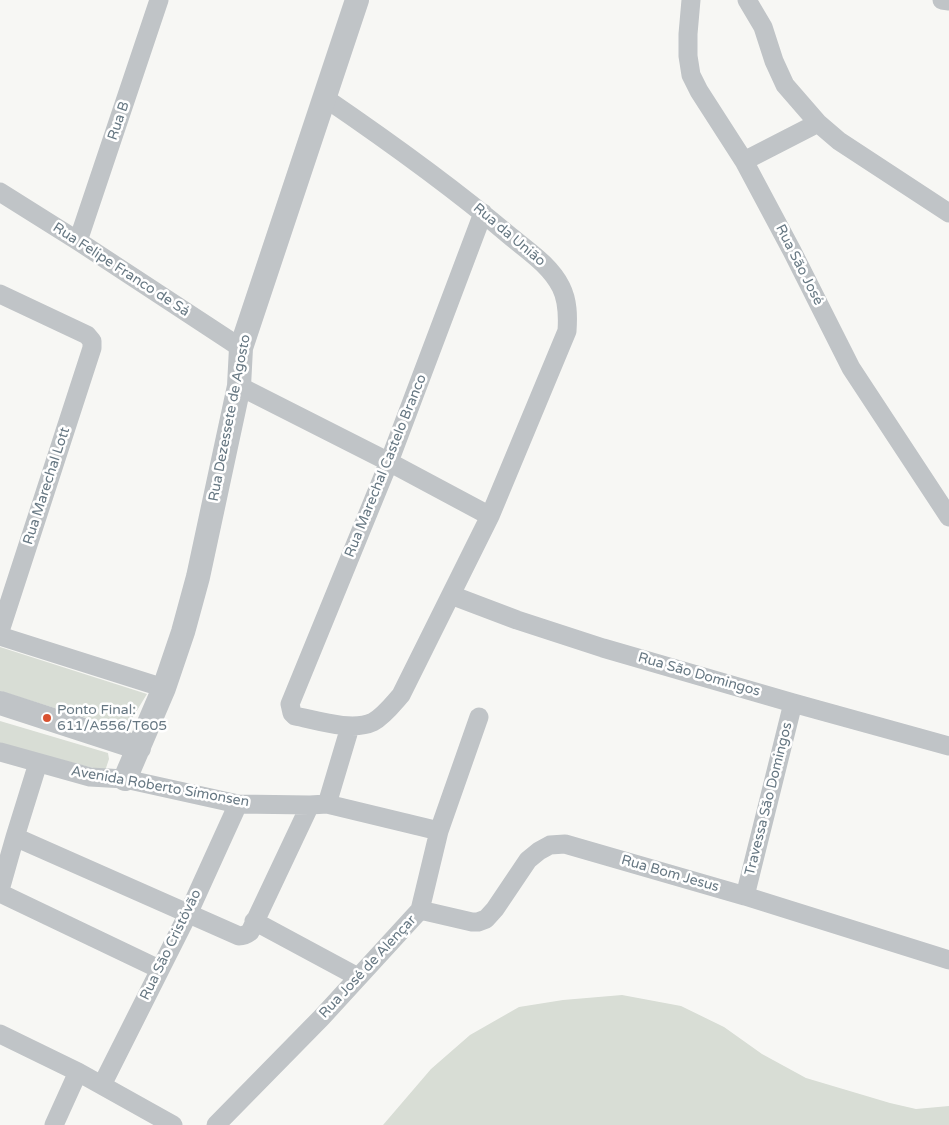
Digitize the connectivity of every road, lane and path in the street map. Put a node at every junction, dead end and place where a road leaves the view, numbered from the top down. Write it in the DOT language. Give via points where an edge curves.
graph roads {
  1 [pos="159,0"];
  2 [pos="357,0"];
  3 [pos="691,0"];
  4 [pos="747,0"];
  5 [pos="942,0"];
  6 [pos="949,1"];
  7 [pos="325,98"];
  8 [pos="818,124"];
  9 [pos="744,161"];
  10 [pos="0,192"];
  11 [pos="484,213"];
  12 [pos="949,213"];
  13 [pos="78,241"];
  14 [pos="0,294"];
  15 [pos="241,348"];
  16 [pos="239,386"];
  17 [pos="389,462"];
  18 [pos="490,516"];
  19 [pos="949,517"];
  20 [pos="451,595"];
  21 [pos="0,631"];
  22 [pos="0,636"];
  23 [pos="164,688"];
  24 [pos="0,703"];
  25 [pos="793,703"];
  26 [pos="479,717"];
  27 [pos="350,727"];
  28 [pos="949,746"];
  29 [pos="139,748"];
  30 [pos="0,752"];
  31 [pos="38,763"];
  32 [pos="125,780"];
  33 [pos="238,804"];
  34 [pos="318,804"];
  35 [pos="439,831"];
  36 [pos="14,837"];
  37 [pos="1,885"];
  38 [pos="745,896"];
  39 [pos="420,910"];
  40 [pos="188,914"];
  41 [pos="254,922"];
  42 [pos="949,960"];
  43 [pos="159,969"];
  44 [pos="358,977"];
  45 [pos="0,1034"];
  46 [pos="78,1072"];
  47 [pos="102,1085"];
  48 [pos="54,1125"];
  49 [pos="173,1125"];
  50 [pos="216,1125"];
  1 -- 13 [label="street, Rua B"];
  2 -- 7 [label="street, Rua Dezessete de Agosto"];
  3 -- 9 [label="street, Rua São José" via="688,56 691,75"];
  4 -- 8 [label="street" via="763,27 785,85"];
  5 -- 6 [label="street"];
  7 -- 11 [label="street, Rua da União"];
  7 -- 15 [label="street, Rua Dezessete de Agosto"];
  8 -- 9 [label="street"];
  8 -- 12 [label="street"];
  9 -- 19 [label="street, Rua São José" via="851,368"];
  10 -- 13 [label="street, Rua Felipe Franco de Sá"];
  11 -- 17 [label="street, Rua Marechal Castelo Branco"];
  11 -- 18 [label="street, Rua da União" via="550,270 562,288 568,309 567,331"];
  13 -- 15 [label="street, Rua Felipe Franco de Sá"];
  14 -- 21 [label="street, Rua Marechal Lott" via="87,335 92,341"];
  15 -- 16 [label="street, Rua Dezessete de Agosto"];
  16 -- 17 [label="street"];
  16 -- 23 [label="street, Rua Dezessete de Agosto" via="198,577"];
  17 -- 18 [label="street"];
  17 -- 27 [label="street, Rua Marechal Castelo Branco" via="290,704 295,716"];
  18 -- 20 [label="street"];
  20 -- 25 [label="street, Rua São Domingos" via="595,645"];
  20 -- 27 [label="street" via="401,695 373,722"];
  22 -- 23 [label="street"];
  23 -- 29 [label="street, Rua Dezessete de Agosto"];
  24 -- 29 [label="street"];
  25 -- 28 [label="street, Rua São Domingos"];
  25 -- 38 [label="street, Travessa São Domingos"];
  26 -- 35 [label="street, Rua José de Alençar"];
  27 -- 34 [label="street"];
  29 -- 32 [label="street, Rua Dezessete de Agosto"];
  30 -- 31 [label="street, Avenida Roberto Símonsen"];
  31 -- 32 [label="street, Avenida Roberto Símonsen" via="90,777"];
  31 -- 36 [label="street"];
  32 -- 33 [label="street, Avenida Roberto Símonsen"];
  33 -- 34 [label="street, Avenida Roberto Símonsen"];
  33 -- 40 [label="street, Rua São Cristóvão"];
  34 -- 35 [label="street, Avenida Roberto Símonsen"];
  34 -- 41 [label="street"];
  35 -- 39 [label="street, Rua José de Alençar"];
  36 -- 37 [label="street"];
  36 -- 40 [label="street"];
  37 -- 43 [label="street"];
  38 -- 39 [label="street, Rua Bom Jesus" via="565,844 550,846 528,860 486,919 472,922"];
  38 -- 42 [label="street, Rua Bom Jesus"];
  39 -- 44 [label="street, Rua José de Alençar"];
  40 -- 41 [label="street" via="239,936 247,935"];
  40 -- 43 [label="street, Rua São Cristóvão"];
  41 -- 44 [label="street"];
  43 -- 47 [label="street, Rua São Cristóvão"];
  44 -- 50 [label="street, Rua José de Alençar"];
  45 -- 46 [label="street"];
  46 -- 47 [label="street"];
  46 -- 48 [label="street"];
  47 -- 49 [label="street"];
}
